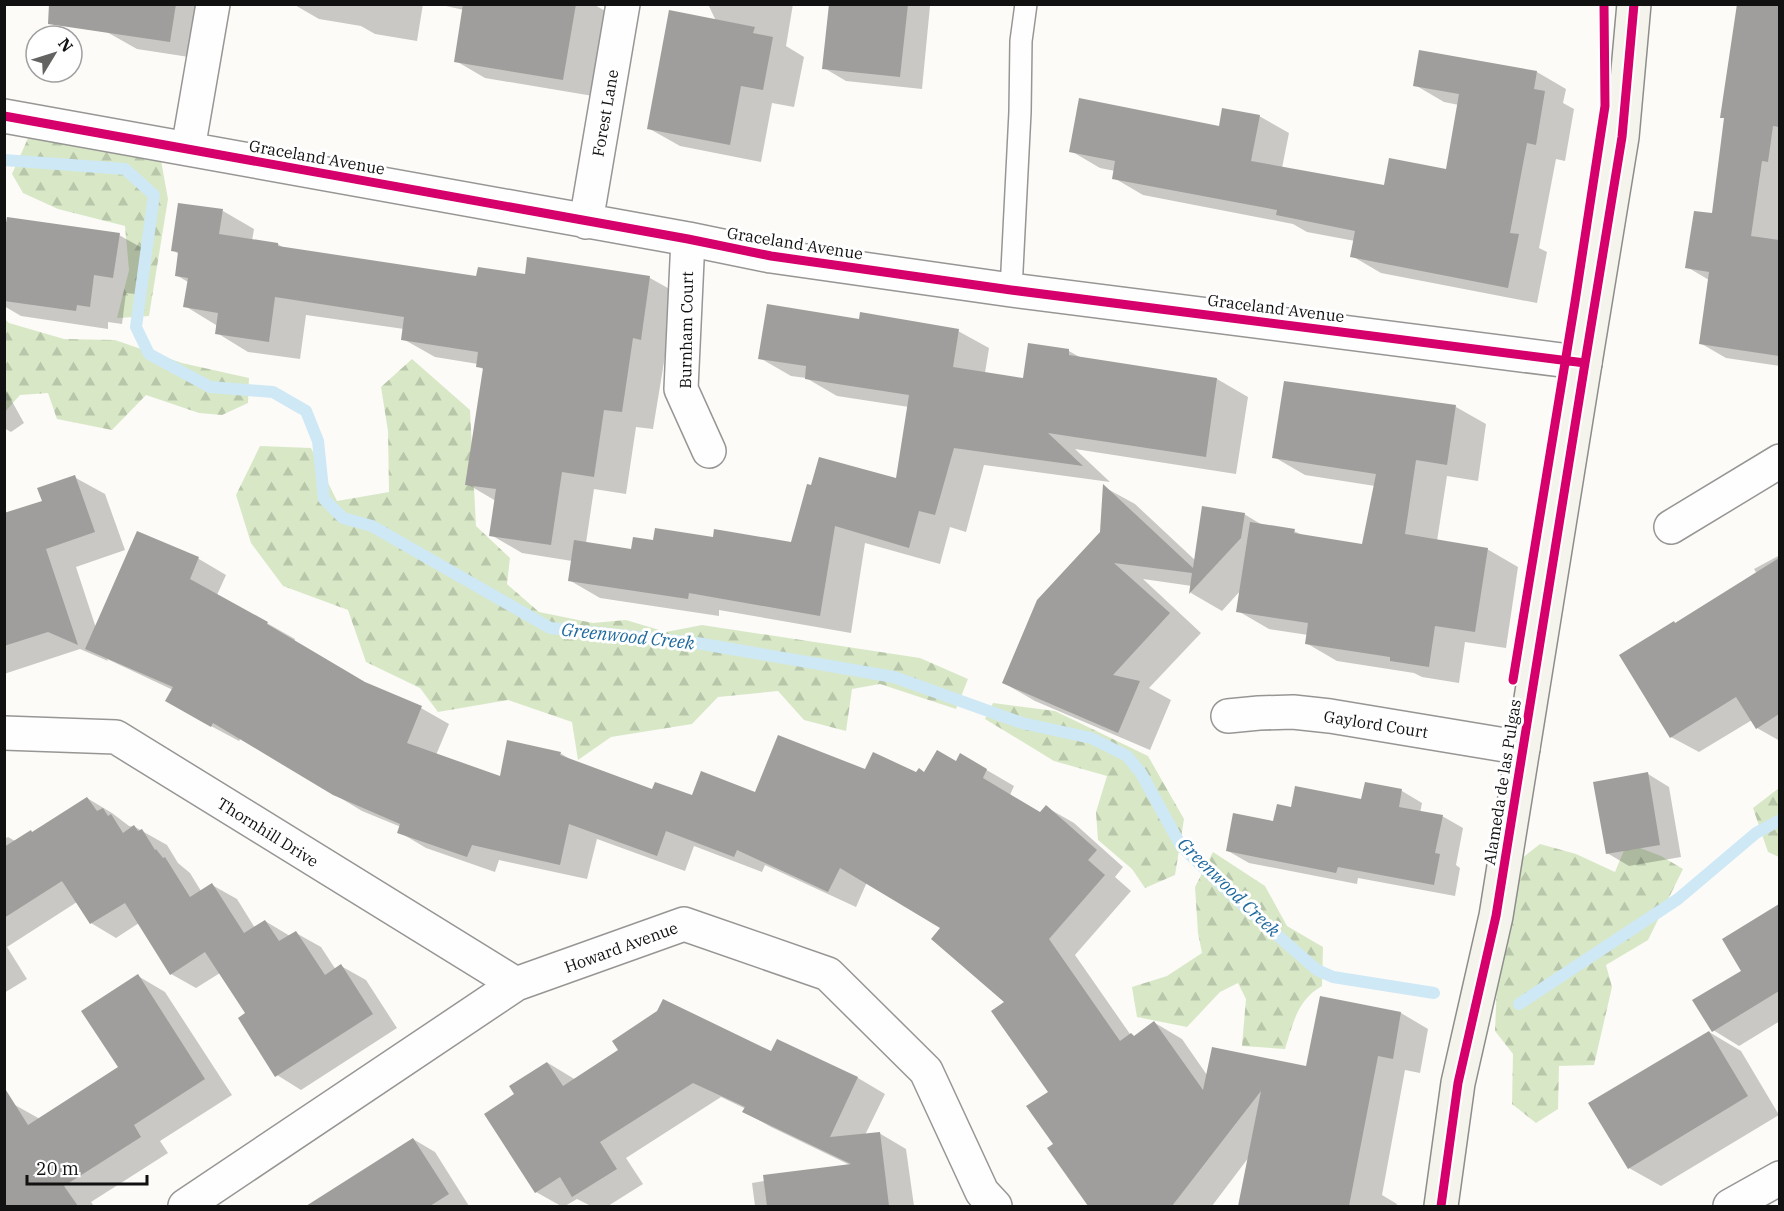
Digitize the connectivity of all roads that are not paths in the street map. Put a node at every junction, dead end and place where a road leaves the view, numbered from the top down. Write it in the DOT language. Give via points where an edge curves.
graph roads {
  1 [pos="213,4"];
  2 [pos="623,4"];
  3 [pos="1026,4"];
  4 [pos="1634,4"];
  5 [pos="4,116"];
  6 [pos="188,149"];
  7 [pos="586,222"];
  8 [pos="688,239"];
  9 [pos="1011,290"];
  10 [pos="1586,363"];
  11 [pos="709,451"];
  12 [pos="1779,461"];
  13 [pos="1671,527"];
  14 [pos="1228,716"];
  15 [pos="4,733"];
  16 [pos="1522,748"];
  17 [pos="516,984"];
  18 [pos="1779,1178"];
  19 [pos="221,1197"];
  20 [pos="983,1202"];
  21 [pos="185,1206"];
  22 [pos="1442,1206"];
  23 [pos="1730,1206"];
  1 -- 6 [label="street"];
  2 -- 7 [label="street, Forest Lane"];
  3 -- 9 [label="lane" via="1021,41"];
  4 -- 10 [label="main road, Alameda de las Pulgas" via="1622,136"];
  5 -- 6 [label="street, Graceland Avenue"];
  6 -- 7 [label="street, Graceland Avenue"];
  7 -- 8 [label="street, Graceland Avenue"];
  8 -- 9 [label="street, Graceland Avenue" via="771,256"];
  8 -- 11 [label="street, Burnham Court" via="681,389"];
  9 -- 10 [label="street, Graceland Avenue"];
  10 -- 16 [label="main road, Alameda de las Pulgas"];
  12 -- 13 [label="street"];
  14 -- 16 [label="street, Gaylord Court" via="1293,712 1330,716"];
  15 -- 17 [label="street, Thornhill Drive" via="116,737"];
  16 -- 22 [label="main road, Alameda de las Pulgas" via="1496,916 1458,1083"];
  17 -- 19 [label="street, Howard Avenue"];
  17 -- 20 [label="street, Howard Avenue" via="684,924 828,974 927,1071"];
  18 -- 23 [label="street"];
  19 -- 21 [label="street, Howard Avenue"];
}
